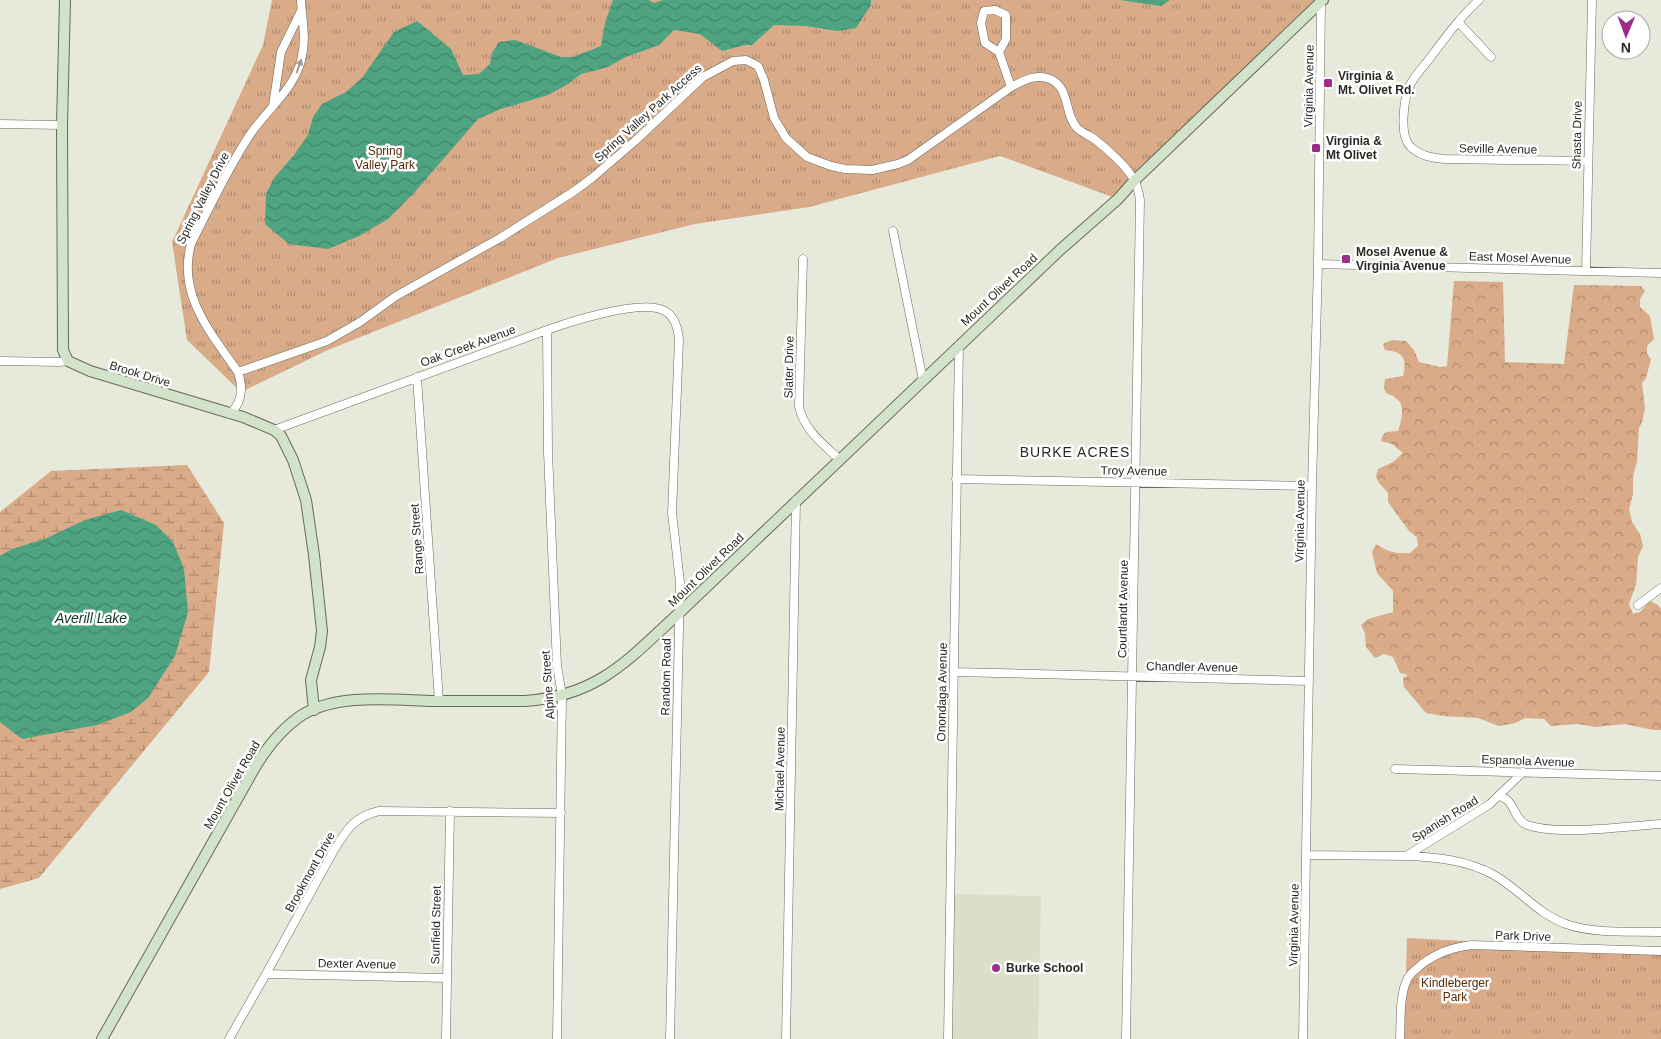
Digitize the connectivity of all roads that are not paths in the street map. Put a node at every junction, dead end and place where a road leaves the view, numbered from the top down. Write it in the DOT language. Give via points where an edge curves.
graph roads {
  1 [pos="65,0"];
  2 [pos="301,0"];
  3 [pos="1479,0"];
  4 [pos="1592,0"];
  5 [pos="1322,1"];
  6 [pos="301,11"];
  7 [pos="1458,22"];
  8 [pos="999,52"];
  9 [pos="1491,57"];
  10 [pos="1011,88"];
  11 [pos="273,106"];
  12 [pos="0,124"];
  13 [pos="62,124"];
  14 [pos="1588,162"];
  15 [pos="1135,180"];
  16 [pos="893,231"];
  17 [pos="803,260"];
  18 [pos="1318,264"];
  19 [pos="1586,271"];
  20 [pos="1661,273"];
  21 [pos="673,318"];
  22 [pos="547,330"];
  23 [pos="959,346"];
  24 [pos="0,361"];
  25 [pos="68,361"];
  26 [pos="238,372"];
  27 [pos="417,377"];
  28 [pos="922,380"];
  29 [pos="230,414"];
  30 [pos="274,430"];
  31 [pos="839,459"];
  32 [pos="956,479"];
  33 [pos="1136,482"];
  34 [pos="1312,486"];
  35 [pos="796,500"];
  36 [pos="1661,588"];
  37 [pos="1638,605"];
  38 [pos="678,614"];
  39 [pos="954,672"];
  40 [pos="1133,677"];
  41 [pos="1309,681"];
  42 [pos="562,695"];
  43 [pos="439,701"];
  44 [pos="314,710"];
  45 [pos="1395,769"];
  46 [pos="1523,772"];
  47 [pos="1661,776"];
  48 [pos="1499,796"];
  49 [pos="450,811"];
  50 [pos="562,813"];
  51 [pos="1661,824"];
  52 [pos="1306,855"];
  53 [pos="1406,856"];
  54 [pos="1661,932"];
  55 [pos="1661,951"];
  56 [pos="266,974"];
  57 [pos="446,978"];
  58 [pos="102,1039"];
  59 [pos="228,1039"];
  60 [pos="446,1039"];
  61 [pos="557,1039"];
  62 [pos="670,1039"];
  63 [pos="786,1039"];
  64 [pos="948,1039"];
  65 [pos="1126,1039"];
  66 [pos="1303,1039"];
  67 [pos="1400,1039"];
  1 -- 13 [label="street"];
  2 -- 6 [label="street, Spring Valley Drive"];
  3 -- 7 [label="street"];
  4 -- 14 [label="street, Shasta Drive"];
  5 -- 15 [label="street, Mount Olivet Road"];
  5 -- 18 [label="street, Virginia Avenue"];
  6 -- 11 [label="street, Spring Valley Drive" via="281,52"];
  11 -- 6 [label="street, Spring Valley Drive, one-way" via="286,93 300,62 305,29"];
  7 -- 9 [label="street"];
  7 -- 14 [label="street, Seville Avenue" via="1409,86 1403,118 1407,143 1431,157 1445,159"];
  8 -- 8 [label="street" via="1006,39 1006,14 984,11 981,23 985,42"];
  8 -- 10 [label="street"];
  10 -- 15 [label="street, Spring Valley Park Access" via="1034,77 1055,81 1063,92 1077,128 1100,144"];
  10 -- 26 [label="street, Spring Valley Park Access" via="908,160 886,168 852,170 818,162 796,148 778,127 758,66 746,60 733,61 703,77 592,178 500,238 396,296 327,341"];
  11 -- 26 [label="street, Spring Valley Drive" via="257,124 228,171 188,256 188,280 196,307"];
  12 -- 13 [label="street"];
  13 -- 25 [label="street" via="62,341"];
  14 -- 19 [label="street, Shasta Drive"];
  15 -- 23 [label="street, Mount Olivet Road"];
  15 -- 33 [label="street, Courtlandt Avenue" via="1140,200"];
  16 -- 28 [label="street"];
  17 -- 31 [label="street, Slater Drive" via="800,414 809,430"];
  18 -- 19 [label="street, East Mosel Avenue"];
  18 -- 34 [label="street, Virginia Avenue"];
  19 -- 20 [label="street, East Mosel Avenue"];
  21 -- 22 [label="street, Oak Creek Avenue" via="652,307 632,308 583,318"];
  21 -- 38 [label="street, Random Road" via="679,340 672,513 680,582"];
  22 -- 27 [label="street, Oak Creek Avenue"];
  22 -- 42 [label="street, Alpine Street" via="548,461 557,666"];
  23 -- 28 [label="street, Mount Olivet Road"];
  23 -- 32 [label="street, Onondaga Avenue"];
  24 -- 25 [label="street"];
  25 -- 29 [label="street, Brook Drive" via="90,372"];
  26 -- 29 [label="street, Spring Valley Drive" via="241,392 238,404"];
  27 -- 30 [label="street, Oak Creek Avenue"];
  27 -- 43 [label="street, Range Street"];
  28 -- 31 [label="street, Mount Olivet Road"];
  29 -- 30 [label="street, Brook Drive"];
  30 -- 44 [label="street" via="283,439 298,473 306,500 314,555 322,631 310,680"];
  31 -- 35 [label="street, Mount Olivet Road"];
  32 -- 33 [label="street, Troy Avenue"];
  32 -- 39 [label="street, Onondaga Avenue"];
  33 -- 34 [label="street, Troy Avenue"];
  33 -- 40 [label="street, Courtlandt Avenue"];
  34 -- 41 [label="street, Virginia Avenue"];
  35 -- 38 [label="street, Mount Olivet Road"];
  35 -- 63 [label="street, Michael Avenue"];
  36 -- 37 [label="street"];
  38 -- 42 [label="street, Mount Olivet Road" via="613,672 577,691"];
  38 -- 62 [label="street, Random Road"];
  39 -- 40 [label="street, Chandler Avenue"];
  39 -- 64 [label="street, Onondaga Avenue"];
  40 -- 41 [label="street, Chandler Avenue"];
  40 -- 65 [label="street, Courtlandt Avenue"];
  41 -- 52 [label="street, Virginia Avenue"];
  42 -- 43 [label="street, Mount Olivet Road" via="525,701"];
  42 -- 50 [label="street, Alpine Street"];
  43 -- 44 [label="street, Mount Olivet Road" via="360,700"];
  44 -- 58 [label="street, Mount Olivet Road" via="290,724 268,747"];
  45 -- 46 [label="street, Espanola Avenue"];
  46 -- 47 [label="street, Espanola Avenue"];
  46 -- 48 [label="street, Spanish Road"];
  48 -- 51 [label="street" via="1509,802 1514,814 1526,825 1567,830"];
  48 -- 53 [label="street, Spanish Road"];
  49 -- 50 [label="street, Brookmont Drive"];
  49 -- 56 [label="street, Brookmont Drive" via="379,811 352,824 334,850"];
  49 -- 57 [label="street, Sunfield Street"];
  50 -- 61 [label="street, Alpine Street"];
  52 -- 53 [label="street, Spanish Road"];
  52 -- 66 [label="street, Virginia Avenue"];
  53 -- 54 [label="street" via="1444,858 1495,875 1544,913 1568,925 1598,930"];
  55 -- 67 [label="street, Park Drive" via="1460,946 1440,953 1414,970 1408,978"];
  56 -- 57 [label="street, Dexter Avenue"];
  56 -- 59 [label="street, Brookmont Drive"];
  57 -- 60 [label="street, Sunfield Street"];
}
